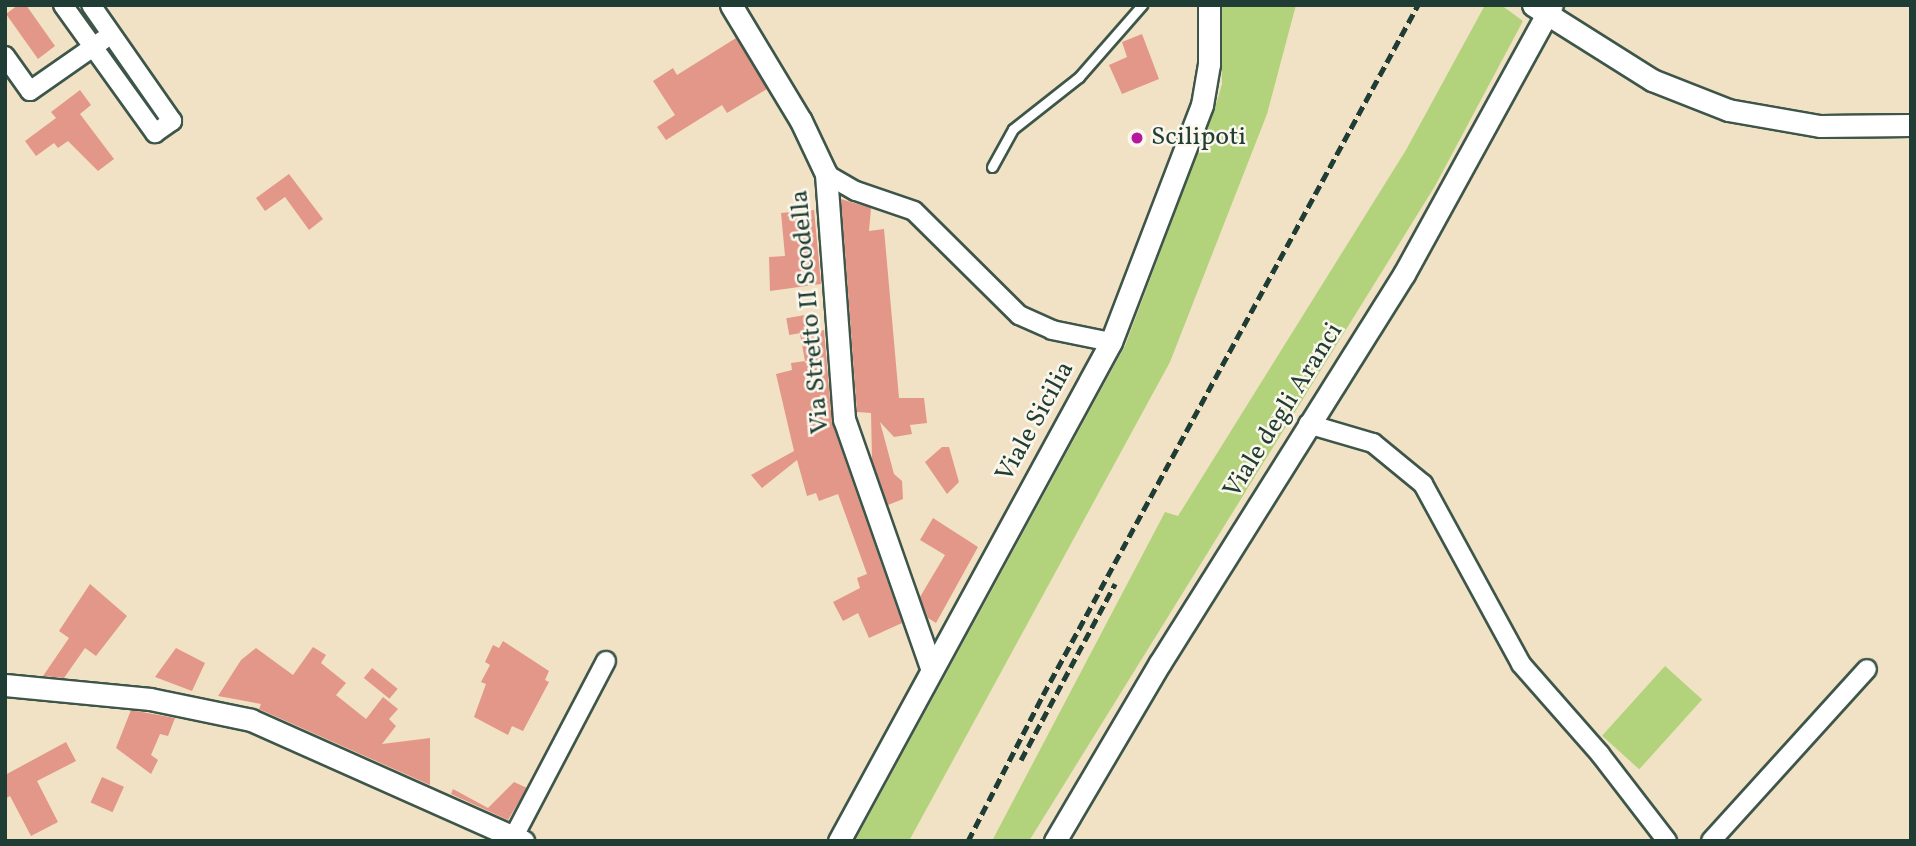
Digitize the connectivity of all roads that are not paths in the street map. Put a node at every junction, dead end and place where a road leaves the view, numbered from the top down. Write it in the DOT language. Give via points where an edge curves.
graph roads {
  1 [pos="63,5"];
  2 [pos="91,5"];
  3 [pos="731,5"];
  4 [pos="1142,5"];
  5 [pos="1209,5"];
  6 [pos="1544,8"];
  7 [pos="111,34"];
  8 [pos="93,48"];
  9 [pos="5,56"];
  10 [pos="1911,125"];
  11 [pos="992,167"];
  12 [pos="826,174"];
  13 [pos="1111,342"];
  14 [pos="1308,424"];
  15 [pos="606,661"];
  16 [pos="931,667"];
  17 [pos="1867,670"];
  18 [pos="5,685"];
  19 [pos="518,839"];
  20 [pos="839,841"];
  21 [pos="1055,841"];
  22 [pos="1667,841"];
  23 [pos="1711,841"];
  1 -- 8 [label="street"];
  2 -- 7 [label="street"];
  3 -- 12 [label="street, Via Stretto II Scodella" via="802,121"];
  4 -- 11 [label="lane" via="1079,77 1013,130"];
  5 -- 13 [label="street, Viale Sicilia" via="1209,64 1202,105"];
  6 -- 10 [label="street" via="1652,80 1728,110 1820,126"];
  6 -- 14 [label="street, Viale degli Aranci" via="1404,274"];
  7 -- 8 [label="street"];
  7 -- 8 [label="street" via="172,121 155,133"];
  8 -- 9 [label="street" via="30,92"];
  12 -- 13 [label="street" via="856,191 914,211 1019,315 1052,330"];
  12 -- 16 [label="street, Via Stretto II Scodella" via="844,419"];
  13 -- 16 [label="street, Viale Sicilia"];
  14 -- 21 [label="street, Viale degli Aranci"];
  14 -- 22 [label="street" via="1373,443 1423,484 1521,664 1600,754"];
  15 -- 19 [label="street"];
  16 -- 20 [label="street, Viale Sicilia"];
  17 -- 23 [label="street"];
  18 -- 19 [label="street" via="150,699 251,720"];
}
